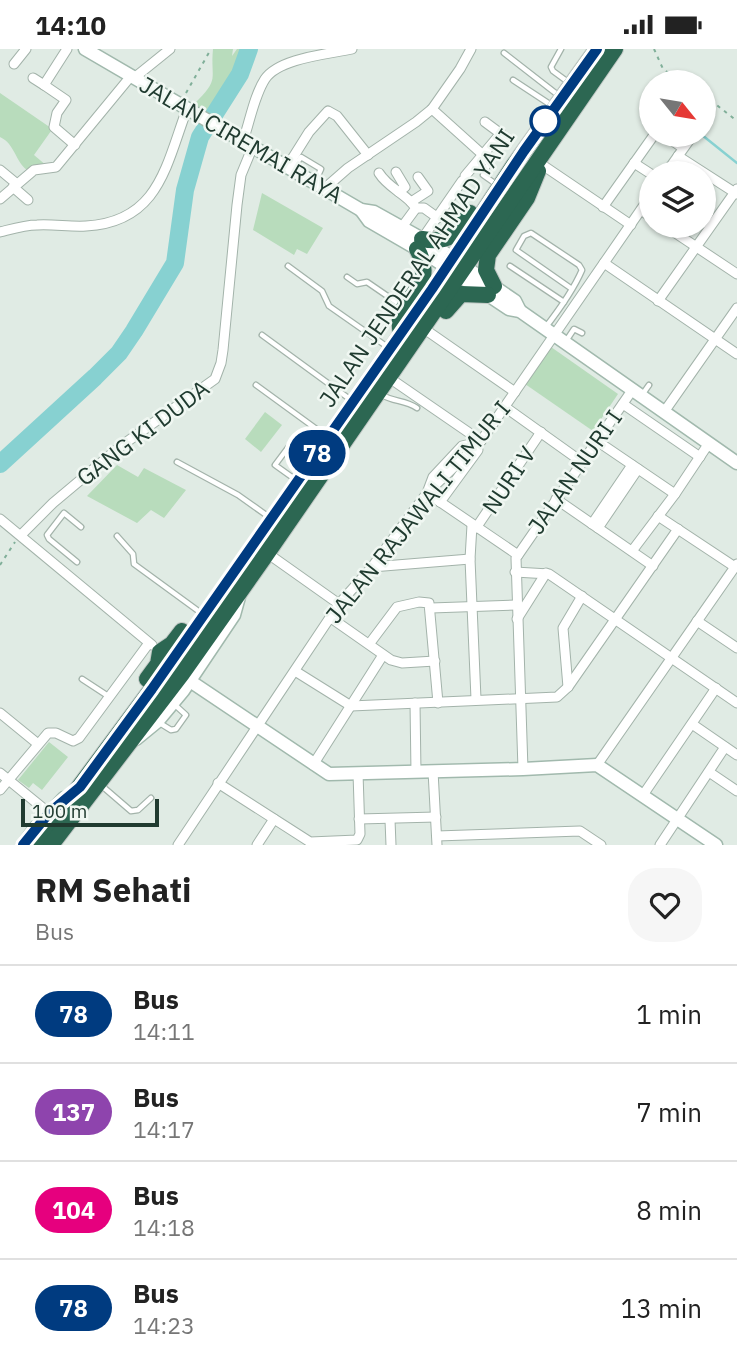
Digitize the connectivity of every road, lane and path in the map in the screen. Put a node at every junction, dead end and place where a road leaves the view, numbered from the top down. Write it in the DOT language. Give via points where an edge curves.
graph roads {
  1 [pos="26,49"];
  2 [pos="67,49"];
  3 [pos="170,49"];
  4 [pos="211,49"];
  5 [pos="352,49"];
  6 [pos="471,49"];
  7 [pos="561,49"];
  8 [pos="597,49"];
  9 [pos="615,49"];
  10 [pos="654,49"];
  11 [pos="89,50"];
  12 [pos="504,53"];
  13 [pos="14,64"];
  14 [pos="664,70"];
  15 [pos="132,77"];
  16 [pos="33,78"];
  17 [pos="513,80"];
  18 [pos="44,85"];
  19 [pos="562,96"];
  20 [pos="716,104"];
  21 [pos="186,108"];
  22 [pos="432,109"];
  23 [pos="737,121"];
  24 [pos="485,122"];
  25 [pos="558,131"];
  26 [pos="242,140"];
  27 [pos="75,145"];
  28 [pos="512,146"];
  29 [pos="645,147"];
  30 [pos="675,147"];
  31 [pos="684,147"];
  32 [pos="680,152"];
  33 [pos="368,155"];
  34 [pos="481,156"];
  35 [pos="674,161"];
  36 [pos="634,163"];
  37 [pos="541,164"];
  38 [pos="639,166"];
  39 [pos="290,169"];
  40 [pos="0,170"];
  41 [pos="396,171"];
  42 [pos="379,173"];
  43 [pos="418,177"];
  44 [pos="488,179"];
  45 [pos="15,185"];
  46 [pos="319,186"];
  47 [pos="398,191"];
  48 [pos="736,192"];
  49 [pos="0,199"];
  50 [pos="28,200"];
  51 [pos="414,205"];
  52 [pos="603,207"];
  53 [pos="361,210"];
  54 [pos="639,213"];
  55 [pos="438,218"];
  56 [pos="631,225"];
  57 [pos="402,227"];
  58 [pos="0,232"];
  59 [pos="683,238"];
  60 [pos="419,244"];
  61 [pos="697,247"];
  62 [pos="604,263"];
  63 [pos="288,266"];
  64 [pos="510,266"];
  65 [pos="456,267"];
  66 [pos="737,274"];
  67 [pos="347,277"];
  68 [pos="572,289"];
  69 [pos="491,290"];
  70 [pos="658,301"];
  71 [pos="564,302"];
  72 [pos="399,304"];
  73 [pos="737,308"];
  74 [pos="424,326"];
  75 [pos="550,331"];
  76 [pos="401,333"];
  77 [pos="582,333"];
  78 [pos="262,335"];
  79 [pos="716,340"];
  80 [pos="565,342"];
  81 [pos="390,349"];
  82 [pos="737,354"];
  83 [pos="388,377"];
  84 [pos="256,385"];
  85 [pos="641,390"];
  86 [pos="516,392"];
  87 [pos="378,393"];
  88 [pos="344,395"];
  89 [pos="623,404"];
  90 [pos="505,407"];
  91 [pos="417,408"];
  92 [pos="664,412"];
  93 [pos="319,431"];
  94 [pos="541,432"];
  95 [pos="481,441"];
  96 [pos="597,441"];
  97 [pos="709,443"];
  98 [pos="304,452"];
  99 [pos="700,457"];
  100 [pos="177,462"];
  101 [pos="583,462"];
  102 [pos="737,463"];
  103 [pos="635,467"];
  104 [pos="288,475"];
  105 [pos="427,493"];
  106 [pos="675,494"];
  107 [pos="556,499"];
  108 [pos="440,502"];
  109 [pos="262,512"];
  110 [pos="658,516"];
  111 [pos="0,519"];
  112 [pos="595,526"];
  113 [pos="81,527"];
  114 [pos="474,527"];
  115 [pos="678,529"];
  116 [pos="21,535"];
  117 [pos="117,536"];
  118 [pos="632,551"];
  119 [pos="267,553"];
  120 [pos="67,554"];
  121 [pos="518,555"];
  122 [pos="470,559"];
  123 [pos="77,562"];
  124 [pos="0,565"];
  125 [pos="736,565"];
  126 [pos="57,566"];
  127 [pos="653,566"];
  128 [pos="372,567"];
  129 [pos="515,572"];
  130 [pos="546,573"];
  131 [pos="224,588"];
  132 [pos="241,590"];
  133 [pos="582,596"];
  134 [pos="339,604"];
  135 [pos="190,605"];
  136 [pos="517,605"];
  137 [pos="431,608"];
  138 [pos="473,608"];
  139 [pos="331,618"];
  140 [pos="517,619"];
  141 [pos="616,619"];
  142 [pos="697,621"];
  143 [pos="370,643"];
  144 [pos="155,647"];
  145 [pos="737,648"];
  146 [pos="383,655"];
  147 [pos="672,657"];
  148 [pos="435,661"];
  149 [pos="295,671"];
  150 [pos="82,679"];
  151 [pos="190,681"];
  152 [pos="568,687"];
  153 [pos="716,688"];
  154 [pos="108,697"];
  155 [pos="476,699"];
  156 [pos="521,699"];
  157 [pos="737,702"];
  158 [pos="174,703"];
  159 [pos="415,703"];
  160 [pos="438,703"];
  161 [pos="351,706"];
  162 [pos="0,713"];
  163 [pos="129,721"];
  164 [pos="158,721"];
  165 [pos="692,724"];
  166 [pos="258,725"];
  167 [pos="38,744"];
  168 [pos="128,745"];
  169 [pos="725,747"];
  170 [pos="737,755"];
  171 [pos="313,765"];
  172 [pos="597,765"];
  173 [pos="523,769"];
  174 [pos="433,771"];
  175 [pos="416,772"];
  176 [pos="709,772"];
  177 [pos="0,773"];
  178 [pos="358,773"];
  179 [pos="8,780"];
  180 [pos="98,783"];
  181 [pos="218,783"];
  182 [pos="735,785"];
  183 [pos="80,787"];
  184 [pos="0,790"];
  185 [pos="643,795"];
  186 [pos="151,798"];
  187 [pos="42,808"];
  188 [pos="436,817"];
  189 [pos="677,818"];
  190 [pos="70,819"];
  191 [pos="274,819"];
  192 [pos="359,819"];
  193 [pos="390,820"];
  194 [pos="437,841"];
  195 [pos="37,844"];
  196 [pos="62,845"];
  197 [pos="178,845"];
  198 [pos="257,845"];
  199 [pos="391,845"];
  200 [pos="601,845"];
  201 [pos="660,845"];
  202 [pos="716,845"];
  1 -- 13 [label="street"];
  2 -- 18 [label="street"];
  3 -- 15 [label="street"];
  4 -- 21 [label="path"];
  5 -- 26 [label="street, GANG KI DUDA" via="281,65 270,72"];
  6 -- 22 [label="street"];
  7 -- 19 [label="lane" via="551,67"];
  8 -- 19 [label="highway, JALAN JENDERAL AHMAD YANI"];
  9 -- 25 [label="highway, JALAN JENDERAL AHMAD YANI"];
  10 -- 14 [label="path"];
  11 -- 15 [label="street, JALAN CIREMAI RAYA"];
  12 -- 19 [label="lane"];
  15 -- 21 [label="street, JALAN CIREMAI RAYA"];
  15 -- 27 [label="street"];
  16 -- 18 [label="street"];
  17 -- 19 [label="lane"];
  18 -- 27 [label="street" via="66,100 54,127"];
  19 -- 28 [label="highway, JALAN JENDERAL AHMAD YANI"];
  20 -- 23 [label="path"];
  21 -- 26 [label="street, JALAN CIREMAI RAYA"];
  21 -- 58 [label="street" via="157,188 127,217 88,226 35,225"];
  22 -- 33 [label="street"];
  22 -- 34 [label="street"];
  24 -- 28 [label="street"];
  25 -- 37 [label="highway"];
  25 -- 65 [label="highway, JALAN JENDERAL AHMAD YANI"];
  26 -- 39 [label="street, JALAN CIREMAI RAYA"];
  26 -- 116 [label="street, GANG KI DUDA" via="223,350 215,379 121,446"];
  27 -- 45 [label="street" via="56,167 34,170"];
  28 -- 34 [label="street"];
  28 -- 44 [label="highway"];
  28 -- 65 [label="highway, JALAN JENDERAL AHMAD YANI"];
  29 -- 36 [label="street"];
  30 -- 32 [label="street"];
  31 -- 32 [label="street"];
  32 -- 35 [label="street"];
  32 -- 48 [label="street"];
  33 -- 39 [label="street" via="328,111 309,132"];
  33 -- 46 [label="street"];
  34 -- 44 [label="lane" via="489,165"];
  34 -- 55 [label="street"];
  36 -- 38 [label="street"];
  36 -- 52 [label="street"];
  37 -- 52 [label="street"];
  37 -- 69 [label="highway" via="527,198 488,254"];
  39 -- 46 [label="street, JALAN CIREMAI RAYA"];
  40 -- 45 [label="street"];
  41 -- 47 [label="street" via="405,187"];
  42 -- 47 [label="street"];
  43 -- 51 [label="street" via="428,191"];
  44 -- 60 [label="highway" via="455,233 445,240"];
  45 -- 49 [label="street"];
  45 -- 50 [label="street"];
  46 -- 53 [label="street, JALAN CIREMAI RAYA"];
  47 -- 51 [label="street"];
  48 -- 61 [label="street"];
  51 -- 55 [label="street"];
  51 -- 57 [label="street"];
  52 -- 56 [label="street"];
  53 -- 57 [label="street, JALAN CIREMAI RAYA"];
  53 -- 60 [label="street, JALAN CIREMAI RAYA" via="369,221"];
  54 -- 56 [label="street, JALAN RAJAWALI TIMUR I"];
  55 -- 60 [label="street"];
  56 -- 62 [label="street, JALAN RAJAWALI TIMUR I"];
  57 -- 60 [label="street, JALAN CIREMAI RAYA"];
  59 -- 61 [label="street"];
  60 -- 65 [label="street, JALAN CIREMAI RAYA"];
  60 -- 72 [label="highway" via="425,275"];
  61 -- 66 [label="street"];
  61 -- 70 [label="street"];
  62 -- 70 [label="street"];
  62 -- 75 [label="street, JALAN RAJAWALI TIMUR I"];
  63 -- 81 [label="lane" via="322,291 329,306"];
  64 -- 71 [label="lane"];
  65 -- 69 [label="street, JALAN CIREMAI RAYA"];
  65 -- 74 [label="highway, JALAN JENDERAL AHMAD YANI"];
  65 -- 76 [label="highway, JALAN JENDERAL AHMAD YANI"];
  67 -- 72 [label="lane" via="357,285 367,282"];
  68 -- 68 [label="lane" via="516,250 524,236 531,233 579,265 582,270"];
  68 -- 71 [label="lane"];
  69 -- 74 [label="highway" via="461,294"];
  69 -- 75 [label="street, JALAN CIREMAI RAYA" via="509,309"];
  70 -- 79 [label="street"];
  71 -- 75 [label="lane"];
  72 -- 76 [label="highway"];
  73 -- 79 [label="street"];
  74 -- 83 [label="highway, JALAN JENDERAL AHMAD YANI"];
  74 -- 86 [label="street"];
  75 -- 80 [label="street, JALAN CIREMAI RAYA"];
  75 -- 86 [label="street, JALAN RAJAWALI TIMUR I"];
  76 -- 81 [label="highway, JALAN JENDERAL AHMAD YANI"];
  77 -- 80 [label="lane" via="574,329"];
  78 -- 88 [label="lane"];
  79 -- 82 [label="street"];
  79 -- 92 [label="street"];
  80 -- 85 [label="street, JALAN CIREMAI RAYA"];
  81 -- 88 [label="highway, JALAN JENDERAL AHMAD YANI"];
  83 -- 87 [label="highway, JALAN JENDERAL AHMAD YANI"];
  83 -- 95 [label="street"];
  84 -- 93 [label="lane"];
  85 -- 89 [label="street, JALAN NURI I"];
  85 -- 92 [label="street, JALAN CIREMAI RAYA"];
  86 -- 90 [label="street, JALAN RAJAWALI TIMUR I"];
  87 -- 91 [label="lane"];
  87 -- 119 [label="highway, JALAN JENDERAL AHMAD YANI"];
  88 -- 93 [label="highway, JALAN JENDERAL AHMAD YANI"];
  89 -- 96 [label="street, JALAN NURI I"];
  89 -- 99 [label="street"];
  90 -- 94 [label="street"];
  90 -- 95 [label="street, JALAN RAJAWALI TIMUR I"];
  92 -- 97 [label="street, JALAN CIREMAI RAYA"];
  93 -- 98 [label="highway, JALAN JENDERAL AHMAD YANI"];
  94 -- 101 [label="street"];
  94 -- 114 [label="street, NURI V"];
  95 -- 105 [label="street, JALAN RAJAWALI TIMUR I"];
  95 -- 108 [label="street"];
  96 -- 101 [label="street, JALAN NURI I"];
  96 -- 103 [label="street"];
  97 -- 99 [label="street"];
  97 -- 102 [label="street, JALAN CIREMAI RAYA"];
  98 -- 104 [label="highway, JALAN JENDERAL AHMAD YANI"];
  98 -- 104 [label="lane" via="290,445 275,464"];
  99 -- 106 [label="street"];
  100 -- 109 [label="lane"];
  101 -- 107 [label="street, JALAN NURI I"];
  103 -- 106 [label="street"];
  103 -- 112 [label="street"];
  104 -- 109 [label="highway, JALAN JENDERAL AHMAD YANI"];
  105 -- 108 [label="street"];
  105 -- 128 [label="street, JALAN RAJAWALI TIMUR I"];
  106 -- 110 [label="street"];
  107 -- 112 [label="street"];
  107 -- 121 [label="street, JALAN NURI I"];
  108 -- 114 [label="street"];
  109 -- 131 [label="highway, JALAN JENDERAL AHMAD YANI"];
  110 -- 115 [label="street"];
  110 -- 118 [label="street"];
  111 -- 116 [label="street"];
  112 -- 118 [label="street"];
  113 -- 120 [label="lane" via="64,513 47,535"];
  114 -- 121 [label="street"];
  114 -- 122 [label="street"];
  115 -- 125 [label="street"];
  115 -- 127 [label="street"];
  116 -- 124 [label="path"];
  116 -- 126 [label="street"];
  117 -- 135 [label="lane" via="133,554 134,564"];
  118 -- 127 [label="street"];
  119 -- 132 [label="highway, JALAN JENDERAL AHMAD YANI"];
  119 -- 134 [label="street"];
  120 -- 123 [label="lane"];
  120 -- 126 [label="lane"];
  121 -- 129 [label="street"];
  122 -- 128 [label="street"];
  122 -- 138 [label="street"];
  125 -- 142 [label="street"];
  126 -- 144 [label="street"];
  127 -- 141 [label="street"];
  128 -- 134 [label="street, JALAN RAJAWALI TIMUR I"];
  129 -- 130 [label="street"];
  129 -- 136 [label="street"];
  130 -- 133 [label="street"];
  130 -- 140 [label="street"];
  131 -- 135 [label="highway"];
  131 -- 163 [label="highway, JALAN JENDERAL AHMAD YANI"];
  132 -- 151 [label="street" via="234,615"];
  132 -- 168 [label="highway, JALAN JENDERAL AHMAD YANI"];
  133 -- 141 [label="street"];
  133 -- 152 [label="street" via="563,628"];
  134 -- 139 [label="street, JALAN RAJAWALI TIMUR I"];
  135 -- 144 [label="highway" via="172,644"];
  136 -- 138 [label="street"];
  136 -- 140 [label="street"];
  137 -- 138 [label="street"];
  137 -- 143 [label="street" via="427,603 397,607"];
  137 -- 148 [label="street"];
  138 -- 155 [label="street"];
  139 -- 143 [label="street"];
  139 -- 149 [label="street, JALAN RAJAWALI TIMUR I"];
  140 -- 156 [label="street"];
  141 -- 147 [label="street"];
  141 -- 152 [label="street"];
  142 -- 145 [label="street"];
  142 -- 147 [label="street"];
  143 -- 146 [label="street"];
  144 -- 154 [label="street"];
  144 -- 163 [label="highway" via="158,664 130,705"];
  146 -- 148 [label="street" via="398,662"];
  146 -- 161 [label="street"];
  147 -- 153 [label="street"];
  147 -- 172 [label="street"];
  148 -- 160 [label="street"];
  149 -- 161 [label="street"];
  149 -- 166 [label="street, JALAN RAJAWALI TIMUR I"];
  150 -- 154 [label="lane"];
  151 -- 158 [label="street"];
  151 -- 166 [label="street"];
  152 -- 156 [label="street" via="557,697"];
  153 -- 157 [label="street"];
  153 -- 165 [label="street"];
  154 -- 167 [label="street" via="76,740 52,733"];
  155 -- 156 [label="street"];
  155 -- 160 [label="street"];
  156 -- 173 [label="street"];
  158 -- 164 [label="street"];
  158 -- 164 [label="lane" via="186,715 176,729"];
  159 -- 160 [label="street"];
  159 -- 161 [label="street"];
  159 -- 175 [label="street"];
  161 -- 171 [label="street"];
  162 -- 167 [label="street"];
  163 -- 183 [label="highway, JALAN JENDERAL AHMAD YANI"];
  164 -- 168 [label="street"];
  165 -- 169 [label="street"];
  165 -- 185 [label="street"];
  166 -- 171 [label="street"];
  166 -- 181 [label="street, JALAN RAJAWALI TIMUR I"];
  167 -- 179 [label="street"];
  168 -- 180 [label="highway, JALAN JENDERAL AHMAD YANI"];
  169 -- 170 [label="street"];
  169 -- 176 [label="street"];
  171 -- 178 [label="street" via="329,774"];
  172 -- 173 [label="street"];
  172 -- 185 [label="street"];
  173 -- 174 [label="street"];
  174 -- 175 [label="street"];
  174 -- 188 [label="street"];
  175 -- 178 [label="street"];
  176 -- 182 [label="street"];
  176 -- 189 [label="street"];
  177 -- 179 [label="street"];
  178 -- 192 [label="street"];
  179 -- 184 [label="street"];
  179 -- 187 [label="street"];
  180 -- 186 [label="lane" via="131,811"];
  180 -- 190 [label="highway, JALAN JENDERAL AHMAD YANI"];
  181 -- 191 [label="street"];
  181 -- 197 [label="street, JALAN RAJAWALI TIMUR I"];
  183 -- 187 [label="street, JALAN JENDERAL AHMAD YANI"];
  183 -- 195 [label="highway, JALAN JENDERAL AHMAD YANI"];
  185 -- 189 [label="street"];
  187 -- 195 [label="street, JALAN JENDERAL AHMAD YANI"];
  188 -- 193 [label="street"];
  188 -- 194 [label="street"];
  189 -- 201 [label="street"];
  189 -- 202 [label="street"];
  190 -- 195 [label="highway, JALAN JENDERAL AHMAD YANI"];
  190 -- 196 [label="street, JALAN JENDERAL AHMAD YANI"];
  191 -- 192 [label="street" via="310,842 357,840"];
  191 -- 198 [label="street"];
  192 -- 193 [label="street"];
  193 -- 199 [label="street"];
  194 -- 200 [label="street" via="580,831"];
}
